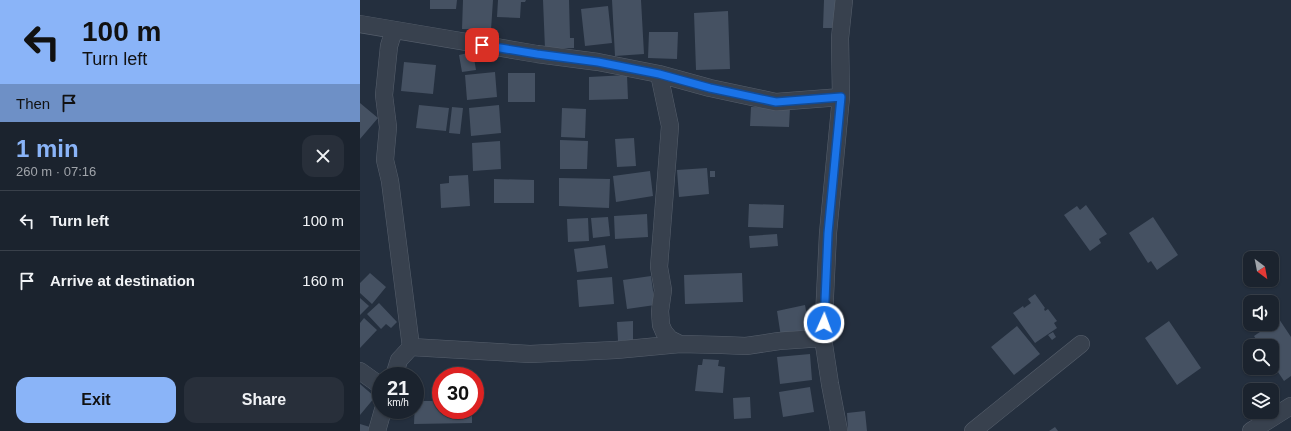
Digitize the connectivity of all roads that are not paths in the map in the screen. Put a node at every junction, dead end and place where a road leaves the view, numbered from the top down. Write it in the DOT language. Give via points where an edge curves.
graph roads {
  1 [pos="844,0"];
  2 [pos="360,24"];
  3 [pos="394,30"];
  4 [pos="659,74"];
  5 [pos="841,97"];
  6 [pos="823,338"];
  7 [pos="680,344"];
  8 [pos="1081,344"];
  9 [pos="412,347"];
  10 [pos="397,367"];
  11 [pos="360,371"];
  12 [pos="372,380"];
  13 [pos="1290,406"];
  14 [pos="380,419"];
  15 [pos="377,431"];
  16 [pos="839,431"];
  17 [pos="973,431"];
  18 [pos="1251,431"];
  1 -- 5 [label="street" via="840,38"];
  2 -- 3 [label="street"];
  3 -- 4 [label="street"];
  3 -- 9 [label="street" via="389,46 384,95 388,127 385,160"];
  4 -- 5 [label="street" via="776,102"];
  4 -- 7 [label="street" via="670,126 659,267 663,290 661,325 670,339"];
  5 -- 6 [label="street" via="828,233"];
  6 -- 7 [label="street" via="746,346"];
  6 -- 16 [label="street"];
  7 -- 9 [label="street" via="530,354"];
  8 -- 17 [label="street"];
  9 -- 10 [label="street" via="399,360"];
  11 -- 12 [label="street"];
  13 -- 18 [label="street"];
  14 -- 15 [label="street"];
}
